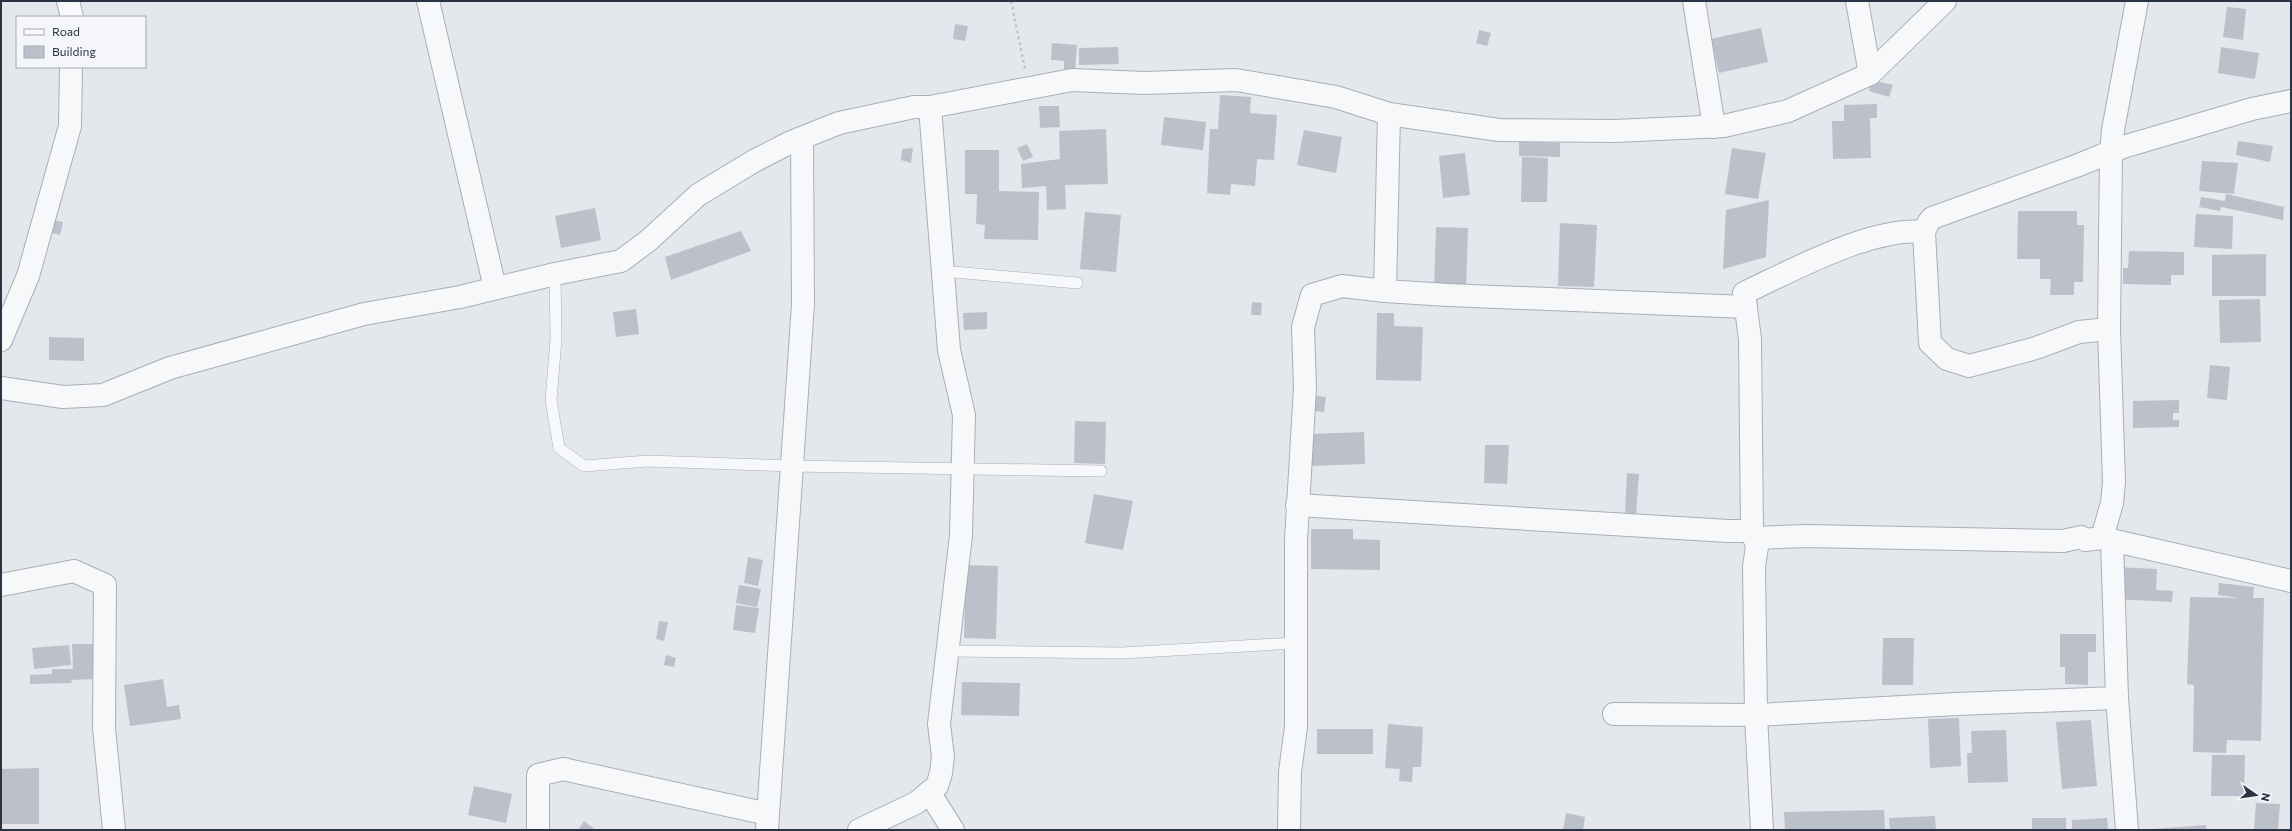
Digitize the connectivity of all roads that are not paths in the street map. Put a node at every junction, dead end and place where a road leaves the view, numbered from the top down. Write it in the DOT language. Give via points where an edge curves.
graph roads {
  1 [pos="68,1"];
  2 [pos="428,1"];
  3 [pos="1694,1"];
  4 [pos="1857,1"];
  5 [pos="1945,1"];
  6 [pos="2136,1"];
  7 [pos="72,16"];
  8 [pos="71,68"];
  9 [pos="1870,74"];
  10 [pos="2291,101"];
  11 [pos="930,107"];
  12 [pos="1389,114"];
  13 [pos="1714,127"];
  14 [pos="802,138"];
  15 [pos="2111,152"];
  16 [pos="1924,232"];
  17 [pos="942,272"];
  18 [pos="555,274"];
  19 [pos="1077,283"];
  20 [pos="495,288"];
  21 [pos="1385,290"];
  22 [pos="1746,307"];
  23 [pos="2109,329"];
  24 [pos="1,340"];
  25 [pos="1,388"];
  26 [pos="792,466"];
  27 [pos="964,470"];
  28 [pos="1101,471"];
  29 [pos="1297,505"];
  30 [pos="1753,534"];
  31 [pos="2107,539"];
  32 [pos="2291,581"];
  33 [pos="1,585"];
  34 [pos="1296,643"];
  35 [pos="947,651"];
  36 [pos="2117,698"];
  37 [pos="1614,714"];
  38 [pos="1756,715"];
  39 [pos="929,792"];
  40 [pos="768,822"];
  41 [pos="114,830"];
  42 [pos="538,830"];
  43 [pos="858,830"];
  44 [pos="953,830"];
  45 [pos="1289,830"];
  46 [pos="1762,830"];
  47 [pos="2127,830"];
  1 -- 7 [label="street"];
  2 -- 20 [label="street"];
  3 -- 13 [label="street"];
  4 -- 9 [label="street"];
  5 -- 9 [label="street"];
  6 -- 15 [label="street"];
  8 -- 24 [label="street" via="70,126 28,276"];
  9 -- 13 [label="street" via="1788,110"];
  10 -- 15 [label="street" via="2252,109"];
  11 -- 12 [label="street" via="1072,80 1144,83 1236,80 1336,97"];
  11 -- 14 [label="street" via="883,112 839,123"];
  11 -- 17 [label="street"];
  12 -- 13 [label="street" via="1499,130 1615,131"];
  12 -- 21 [label="street"];
  14 -- 18 [label="street" via="754,161 698,195 649,240 621,261"];
  14 -- 26 [label="street" via="803,304"];
  15 -- 16 [label="street" via="1932,218"];
  15 -- 23 [label="street"];
  16 -- 22 [label="street" via="1908,230 1885,235 1828,253 1744,293"];
  16 -- 23 [label="street" via="1930,343 1946,359 1969,366 2036,348 2079,332"];
  17 -- 19 [label="lane"];
  17 -- 27 [label="street" via="949,350 964,415"];
  18 -- 20 [label="street"];
  18 -- 26 [label="lane" via="556,339 551,400 560,448 584,466 648,460"];
  20 -- 25 [label="street" via="364,314 268,340 170,368 103,395 63,397"];
  21 -- 22 [label="street" via="1448,295"];
  21 -- 29 [label="street" via="1342,286 1312,295 1303,327 1305,388"];
  22 -- 30 [label="street" via="1750,339"];
  23 -- 31 [label="street" via="2114,482"];
  26 -- 27 [label="lane"];
  26 -- 40 [label="street"];
  27 -- 28 [label="lane"];
  27 -- 35 [label="street" via="961,535"];
  29 -- 30 [label="street"];
  29 -- 34 [label="street"];
  30 -- 31 [label="street" via="2063,541 2081,537 2085,540"];
  30 -- 38 [label="street" via="1757,547 1754,566"];
  31 -- 32 [label="street"];
  31 -- 36 [label="street"];
  33 -- 41 [label="street" via="74,571 105,585 104,728"];
  34 -- 35 [label="lane" via="1122,653"];
  34 -- 45 [label="street" via="1296,727 1290,772"];
  35 -- 39 [label="street" via="939,724 942,773 937,786"];
  36 -- 38 [label="street"];
  36 -- 47 [label="street"];
  37 -- 38 [label="street"];
  38 -- 46 [label="street"];
  39 -- 43 [label="street" via="916,803"];
  39 -- 44 [label="street"];
  40 -- 42 [label="street" via="563,769 538,775"];
}
